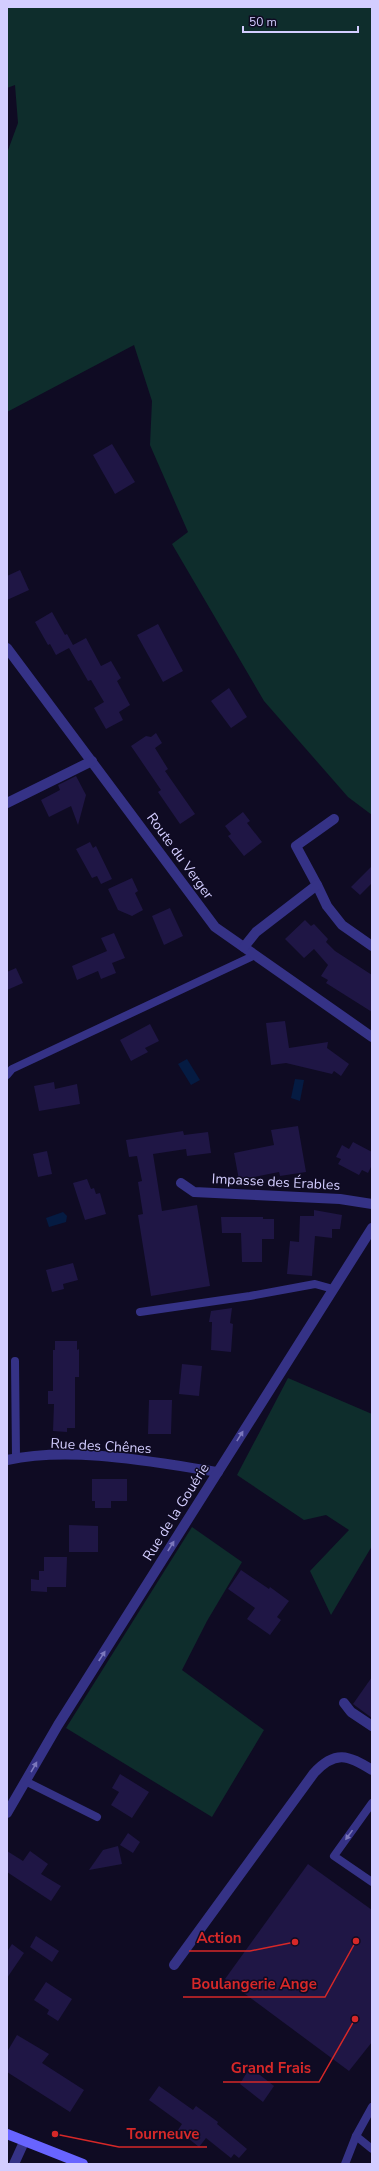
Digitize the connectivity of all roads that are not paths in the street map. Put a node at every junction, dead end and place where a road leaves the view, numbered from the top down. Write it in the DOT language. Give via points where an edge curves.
graph roads {
  1 [pos="7,648"];
  2 [pos="92,761"];
  3 [pos="7,803"];
  4 [pos="334,819"];
  5 [pos="317,885"];
  6 [pos="372,946"];
  7 [pos="244,947"];
  8 [pos="255,955"];
  9 [pos="372,1037"];
  10 [pos="7,1075"];
  11 [pos="181,1183"];
  12 [pos="372,1204"];
  13 [pos="372,1228"];
  14 [pos="333,1289"];
  15 [pos="140,1312"];
  16 [pos="15,1361"];
  17 [pos="11,1459"];
  18 [pos="218,1472"];
  19 [pos="344,1703"];
  20 [pos="372,1726"];
  21 [pos="372,1770"];
  22 [pos="25,1781"];
  23 [pos="372,1804"];
  24 [pos="7,1813"];
  25 [pos="97,1817"];
  26 [pos="372,1882"];
  27 [pos="174,1965"];
  28 [pos="372,2107"];
  29 [pos="7,2134"];
  30 [pos="356,2136"];
  31 [pos="24,2142"];
  32 [pos="372,2149"];
  33 [pos="14,2164"];
  34 [pos="83,2164"];
  35 [pos="345,2164"];
  1 -- 2 [label="street, Route du Verger"];
  2 -- 3 [label="street"];
  2 -- 7 [label="street, Route du Verger" via="215,927"];
  4 -- 5 [label="street" via="296,846"];
  5 -- 6 [label="street" via="326,906 342,925"];
  5 -- 7 [label="street" via="256,932"];
  7 -- 8 [label="street, Route du Verger"];
  8 -- 9 [label="street, Route du Verger"];
  8 -- 10 [label="lane" via="12,1069"];
  11 -- 12 [label="street, Impasse des Érables" via="194,1192 340,1199"];
  13 -- 14 [label="street, Rue de la Gouérie"];
  14 -- 15 [label="lane" via="315,1284"];
  18 -- 14 [label="street, Rue de la Gouérie, one-way"];
  16 -- 17 [label="lane"];
  17 -- 18 [label="street, Rue des Chênes" via="72,1455 122,1458"];
  22 -- 18 [label="street, Rue de la Gouérie, one-way"];
  19 -- 20 [label="street" via="351,1712"];
  21 -- 27 [label="street" via="352,1758 337,1757 324,1762"];
  22 -- 24 [label="street, Rue de la Gouérie"];
  22 -- 25 [label="lane"];
  23 -- 26 [label="lane, one-way" via="334,1856"];
  28 -- 30 [label="lane"];
  29 -- 31 [label="main road"];
  30 -- 32 [label="lane"];
  30 -- 35 [label="lane"];
  31 -- 33 [label="street"];
  31 -- 34 [label="main road"];
}
